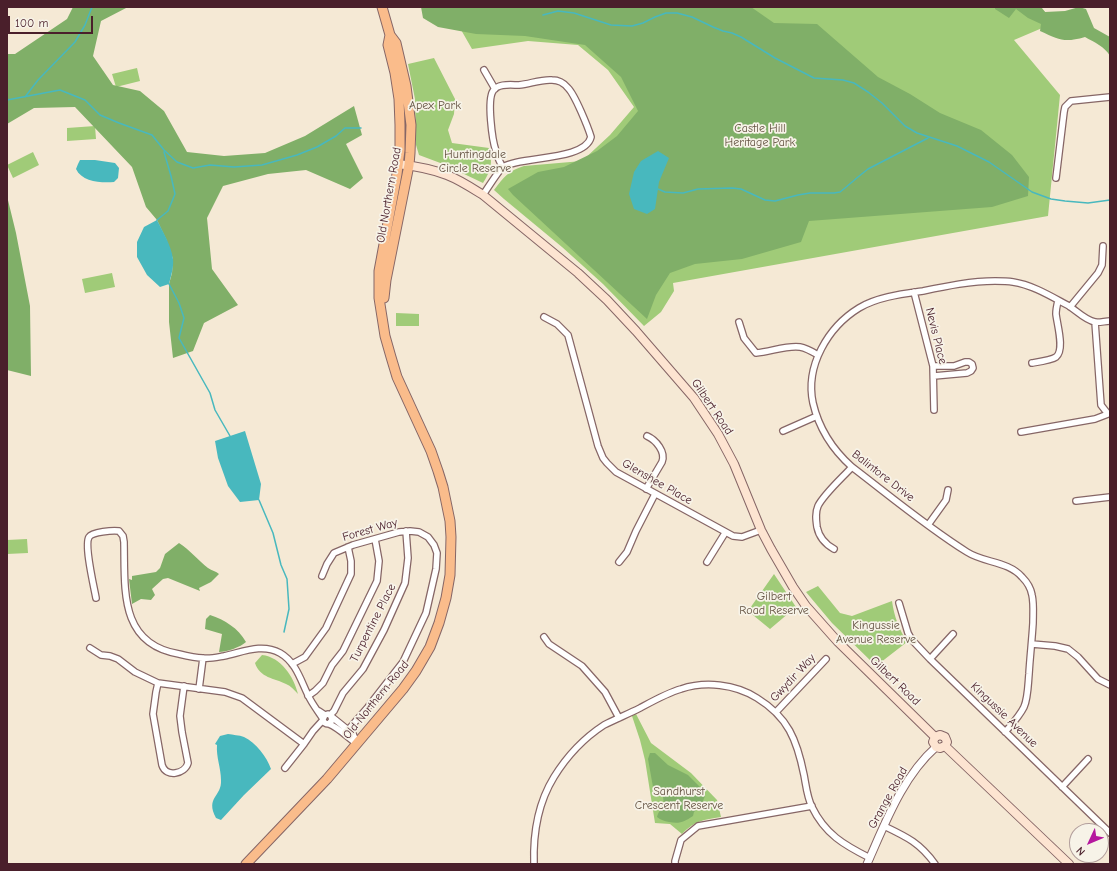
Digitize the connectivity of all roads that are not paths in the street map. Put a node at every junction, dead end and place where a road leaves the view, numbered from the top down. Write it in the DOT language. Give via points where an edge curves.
graph roads {
  1 [pos="382,7"];
  2 [pos="390,35"];
  3 [pos="484,70"];
  4 [pos="495,89"];
  5 [pos="1110,97"];
  6 [pos="398,164"];
  7 [pos="409,165"];
  8 [pos="503,168"];
  9 [pos="1056,178"];
  10 [pos="483,195"];
  11 [pos="1103,246"];
  12 [pos="914,292"];
  13 [pos="1058,301"];
  14 [pos="1070,307"];
  15 [pos="381,313"];
  16 [pos="544,317"];
  17 [pos="1110,321"];
  18 [pos="739,322"];
  19 [pos="1094,322"];
  20 [pos="818,355"];
  21 [pos="1032,363"];
  22 [pos="933,366"];
  23 [pos="934,376"];
  24 [pos="934,410"];
  25 [pos="817,416"];
  26 [pos="783,431"];
  27 [pos="1021,432"];
  28 [pos="647,436"];
  29 [pos="852,467"];
  30 [pos="646,489"];
  31 [pos="948,490"];
  32 [pos="655,494"];
  33 [pos="1110,497"];
  34 [pos="1076,501"];
  35 [pos="928,525"];
  36 [pos="762,530"];
  37 [pos="406,531"];
  38 [pos="725,533"];
  39 [pos="375,539"];
  40 [pos="348,547"];
  41 [pos="834,550"];
  42 [pos="619,562"];
  43 [pos="706,562"];
  44 [pos="322,576"];
  45 [pos="96,598"];
  46 [pos="899,603"];
  47 [pos="953,634"];
  48 [pos="544,637"];
  49 [pos="1032,644"];
  50 [pos="90,648"];
  51 [pos="203,658"];
  52 [pos="826,659"];
  53 [pos="930,659"];
  54 [pos="292,664"];
  55 [pos="158,682"];
  56 [pos="184,686"];
  57 [pos="1110,686"];
  58 [pos="199,689"];
  59 [pos="308,696"];
  60 [pos="776,712"];
  61 [pos="620,718"];
  62 [pos="326,720"];
  63 [pos="348,730"];
  64 [pos="1006,732"];
  65 [pos="935,736"];
  66 [pos="357,743"];
  67 [pos="304,744"];
  68 [pos="945,746"];
  69 [pos="936,747"];
  70 [pos="1088,759"];
  71 [pos="285,768"];
  72 [pos="1062,787"];
  73 [pos="812,806"];
  74 [pos="884,826"];
  75 [pos="1110,833"];
  76 [pos="868,861"];
  77 [pos="246,864"];
  78 [pos="534,864"];
  79 [pos="675,864"];
  80 [pos="935,864"];
  81 [pos="1069,864"];
  1 -- 2 [label="main road, Old Northern Road"];
  2 -- 6 [label="main road, Old Northern Road" via="388,45 399,99"];
  2 -- 7 [label="main road, Old Northern Road" via="396,43 406,86 411,125"];
  3 -- 4 [label="street"];
  4 -- 8 [label="street" via="490,100 492,124 496,151"];
  4 -- 8 [label="street" via="550,80 560,82 569,88 574,96 591,137 585,146 568,153 520,162"];
  5 -- 9 [label="street" via="1071,101 1065,107"];
  6 -- 7 [label="main road, Gilbert Road"];
  6 -- 15 [label="main road, Old Northern Road" via="379,271"];
  7 -- 10 [label="main road, Gilbert Road" via="448,175"];
  7 -- 15 [label="main road, Old Northern Road"];
  8 -- 10 [label="street"];
  10 -- 36 [label="main road, Gilbert Road" via="607,300 694,398 734,464"];
  11 -- 14 [label="street" via="1102,265"];
  12 -- 13 [label="street, Balintore Drive" via="982,281 1014,282"];
  12 -- 20 [label="street, Balintore Drive" via="883,298 860,307 842,320 827,338"];
  12 -- 22 [label="street, Nevis Place"];
  13 -- 14 [label="street, Balintore Drive"];
  13 -- 21 [label="street" via="1056,312 1060,352 1053,359"];
  14 -- 19 [label="street, Balintore Drive"];
  15 -- 66 [label="main road, Old Northern Road" via="397,378 431,452 443,487 450,521 450,574 446,598 430,647 403,689"];
  16 -- 30 [label="street, Glenshee Place" via="557,324 570,338 603,458 616,472"];
  17 -- 19 [label="street"];
  18 -- 20 [label="street" via="744,338 756,353 802,347"];
  19 -- 27 [label="street" via="1101,405 1108,414 1095,419"];
  20 -- 25 [label="street, Balintore Drive" via="811,392"];
  22 -- 23 [label="street, Nevis Place"];
  22 -- 23 [label="street" via="954,366 970,362 973,368 967,373"];
  23 -- 24 [label="street, Nevis Place"];
  25 -- 26 [label="street"];
  25 -- 29 [label="street, Balintore Drive" via="829,441"];
  28 -- 30 [label="street" via="656,442 664,458"];
  29 -- 35 [label="street, Balintore Drive"];
  29 -- 41 [label="street" via="818,506 818,531 823,542"];
  30 -- 32 [label="street, Glenshee Place"];
  31 -- 35 [label="street" via="946,500"];
  32 -- 38 [label="street, Glenshee Place"];
  32 -- 42 [label="street" via="627,552"];
  33 -- 34 [label="street"];
  35 -- 49 [label="street, Balintore Drive" via="969,553 1014,569 1022,577 1032,594"];
  36 -- 38 [label="street, Glenshee Place" via="742,537"];
  36 -- 65 [label="main road, Gilbert Road" via="793,588 814,616"];
  37 -- 39 [label="street, Forest Way"];
  37 -- 62 [label="street, Turpentine Place" via="406,584 363,669 343,693"];
  37 -- 63 [label="street, Forest Way" via="419,532 428,537 437,553 426,613 403,662"];
  38 -- 43 [label="street"];
  39 -- 40 [label="street, Forest Way"];
  39 -- 59 [label="street" via="379,560 377,581 343,652 323,683"];
  40 -- 44 [label="street, Forest Way" via="334,553"];
  40 -- 54 [label="street" via="351,574 326,628 305,657"];
  45 -- 51 [label="street" via="88,538 114,530 119,531 124,542 124,587 128,609 138,631 160,649"];
  46 -- 53 [label="street, Kingussie Avenue" via="908,633"];
  47 -- 53 [label="street"];
  48 -- 61 [label="street" via="549,644 582,666 605,692"];
  49 -- 57 [label="street" via="1068,649 1098,679"];
  49 -- 64 [label="street, Balintore Drive" via="1024,707"];
  50 -- 55 [label="street" via="100,655 118,659 135,672"];
  51 -- 54 [label="street" via="263,648 280,653"];
  51 -- 58 [label="street"];
  52 -- 60 [label="street, Gwydir Way"];
  53 -- 64 [label="street, Kingussie Avenue"];
  54 -- 59 [label="street"];
  55 -- 56 [label="street"];
  55 -- 56 [label="street" via="153,714 163,769 170,774 184,771 188,766 180,716"];
  56 -- 58 [label="street"];
  58 -- 67 [label="street" via="228,693 242,698"];
  59 -- 62 [label="street"];
  60 -- 61 [label="street" via="756,697 739,689 701,685 665,695"];
  60 -- 73 [label="street" via="796,742"];
  61 -- 78 [label="street" via="605,725 582,742 554,778 536,823"];
  62 -- 63 [label="street"];
  62 -- 66 [label="street"];
  62 -- 67 [label="street, Turpentine Place" via="312,731"];
  63 -- 66 [label="street"];
  64 -- 72 [label="street, Kingussie Avenue"];
  65 -- 68 [label="main road" via="945,737"];
  65 -- 69 [label="main road" via="933,742"];
  66 -- 77 [label="main road, Old Northern Road" via="327,779"];
  67 -- 71 [label="street, Turpentine Place"];
  68 -- 69 [label="main road"];
  68 -- 81 [label="main road"];
  69 -- 74 [label="street, Grange Road" via="916,770"];
  70 -- 72 [label="street"];
  72 -- 75 [label="street, Kingussie Avenue"];
  73 -- 76 [label="street" via="831,834"];
  73 -- 79 [label="street" via="698,826 681,840"];
  74 -- 76 [label="street, Grange Road"];
  74 -- 80 [label="street" via="909,838"];
}
